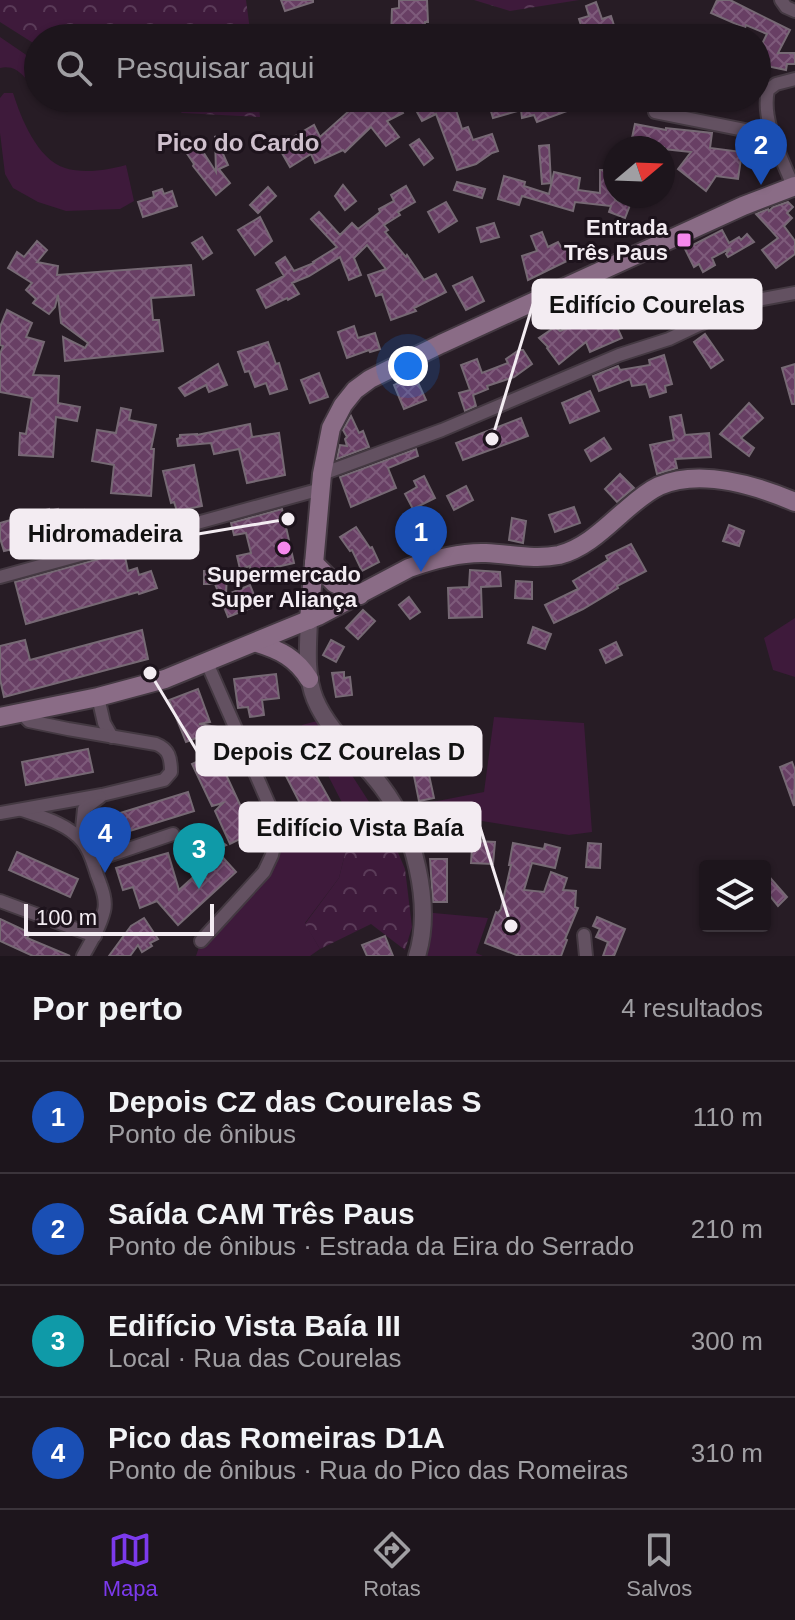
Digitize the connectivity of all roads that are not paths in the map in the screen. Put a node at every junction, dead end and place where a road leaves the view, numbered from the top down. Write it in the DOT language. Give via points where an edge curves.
graph roads {
  1 [pos="781,0"];
  2 [pos="795,11"];
  3 [pos="795,79"];
  4 [pos="771,88"];
  5 [pos="655,112"];
  6 [pos="768,112"];
  7 [pos="774,136"];
  8 [pos="794,186"];
  9 [pos="795,293"];
  10 [pos="321,482"];
  11 [pos="795,502"];
  12 [pos="314,563"];
  13 [pos="0,577"];
  14 [pos="360,595"];
  15 [pos="309,620"];
  16 [pos="257,643"];
  17 [pos="207,663"];
  18 [pos="309,679"];
  19 [pos="98,697"];
  20 [pos="24,712"];
  21 [pos="0,717"];
  22 [pos="112,737"];
  23 [pos="102,795"];
  24 [pos="21,809"];
  25 [pos="0,813"];
  26 [pos="173,834"];
  27 [pos="81,839"];
  28 [pos="93,861"];
  29 [pos="0,901"];
  30 [pos="584,935"];
  31 [pos="95,936"];
  32 [pos="201,941"];
  33 [pos="83,956"];
  34 [pos="417,956"];
  35 [pos="586,956"];
  1 -- 2 [label="street"];
  3 -- 4 [label="street"];
  5 -- 7 [label="street"];
  6 -- 7 [label="street"];
  7 -- 8 [label="street"];
  8 -- 10 [label="main road" via="370,379 335,416"];
  9 -- 10 [label="street" via="747,302"];
  10 -- 12 [label="main road"];
  10 -- 13 [label="street"];
  11 -- 14 [label="main road" via="722,480 682,479 645,494 581,547 563,554 455,555 409,568"];
  12 -- 14 [label="main road" via="334,583"];
  12 -- 15 [label="main road"];
  14 -- 15 [label="main road"];
  15 -- 16 [label="main road"];
  15 -- 18 [label="street"];
  16 -- 17 [label="main road"];
  16 -- 18 [label="main road" via="288,655"];
  17 -- 19 [label="main road"];
  17 -- 32 [label="street" via="271,809 276,837 264,872"];
  18 -- 34 [label="street" via="320,709 383,788 403,822 423,912"];
  19 -- 20 [label="main road"];
  19 -- 22 [label="street"];
  20 -- 21 [label="main road"];
  20 -- 22 [label="street" via="29,721"];
  22 -- 23 [label="street" via="164,747 171,772 164,780"];
  23 -- 24 [label="street"];
  23 -- 27 [label="street" via="84,809"];
  24 -- 25 [label="street"];
  24 -- 27 [label="street"];
  26 -- 28 [label="street"];
  27 -- 28 [label="street"];
  28 -- 31 [label="street" via="105,901"];
  29 -- 31 [label="street"];
  30 -- 35 [label="street"];
  31 -- 33 [label="street"];
}
